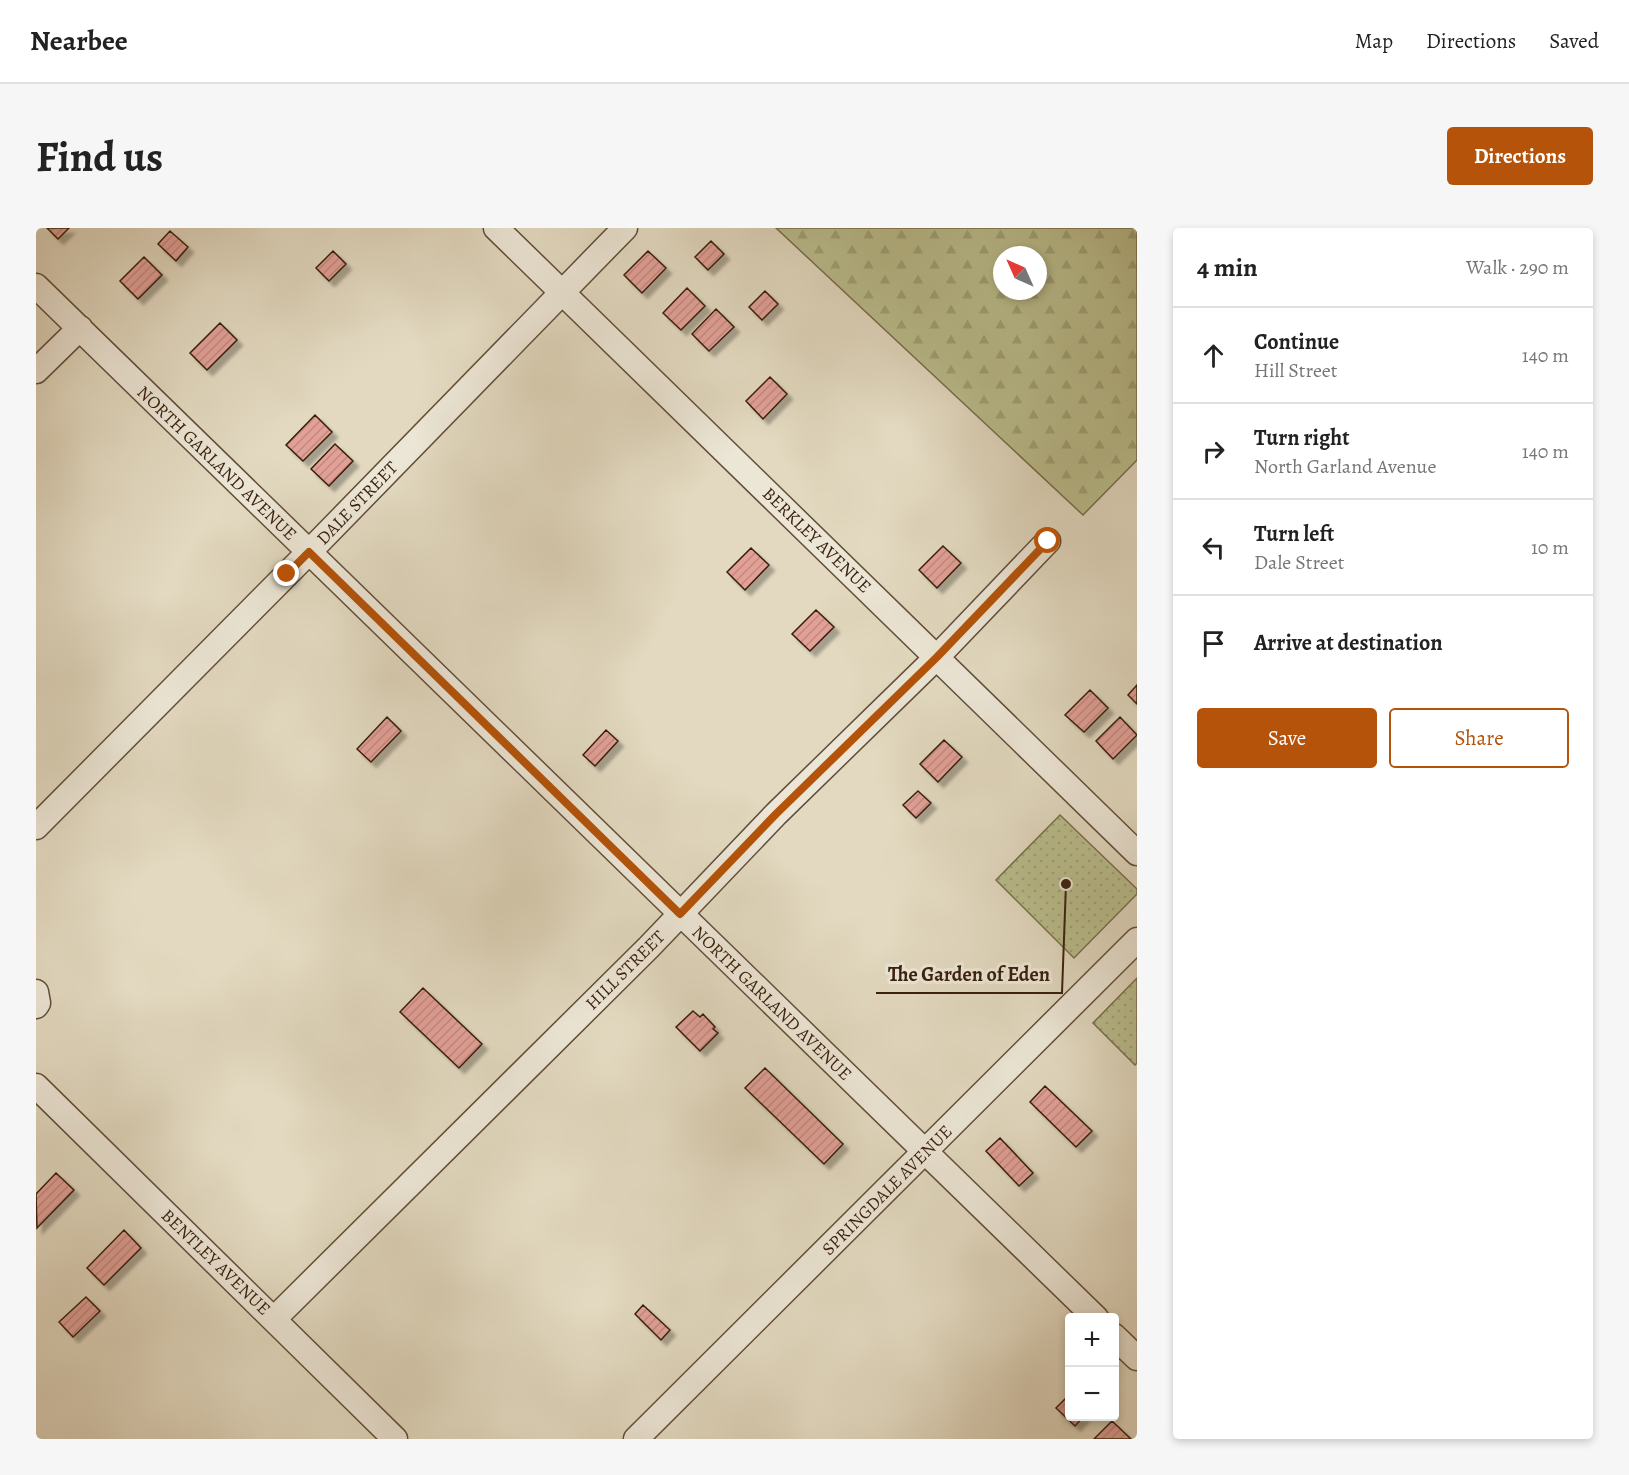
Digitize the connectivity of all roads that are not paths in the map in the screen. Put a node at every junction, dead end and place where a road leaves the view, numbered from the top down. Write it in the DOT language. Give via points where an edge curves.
graph roads {
  1 [pos="496,228"];
  2 [pos="626,228"];
  3 [pos="36,286"];
  4 [pos="562,292"];
  5 [pos="80,328"];
  6 [pos="36,371"];
  7 [pos="1048,541"];
  8 [pos="309,552"];
  9 [pos="937,657"];
  10 [pos="36,827"];
  11 [pos="1137,853"];
  12 [pos="680,914"];
  13 [pos="1137,940"];
  14 [pos="36,992"];
  15 [pos="36,1006"];
  16 [pos="36,1086"];
  17 [pos="925,1153"];
  18 [pos="1092,1313"];
  19 [pos="274,1319"];
  20 [pos="1119,1341"];
  21 [pos="1137,1358"];
  22 [pos="395,1439"];
  23 [pos="636,1439"];
  1 -- 4 [label="street, BERKLEY AVENUE"];
  2 -- 4 [label="street, DALE STREET"];
  3 -- 5 [label="street, NORTH GARLAND AVENUE"];
  4 -- 8 [label="street, DALE STREET"];
  4 -- 9 [label="street, BERKLEY AVENUE"];
  5 -- 6 [label="street"];
  5 -- 8 [label="street, NORTH GARLAND AVENUE"];
  7 -- 9 [label="street, HILL STREET"];
  8 -- 10 [label="street, DALE STREET"];
  8 -- 12 [label="street, NORTH GARLAND AVENUE"];
  9 -- 11 [label="street, BERKLEY AVENUE"];
  9 -- 12 [label="street, HILL STREET"];
  12 -- 17 [label="street, NORTH GARLAND AVENUE"];
  12 -- 19 [label="street, HILL STREET"];
  13 -- 17 [label="street, SPRINGDALE AVENUE"];
  14 -- 15 [label="street"];
  16 -- 19 [label="street, BENTLEY AVENUE"];
  17 -- 18 [label="street, NORTH GARLAND AVENUE"];
  17 -- 23 [label="street, SPRINGDALE AVENUE"];
  19 -- 22 [label="street, BENTLEY AVENUE"];
  20 -- 21 [label="street"];
}
